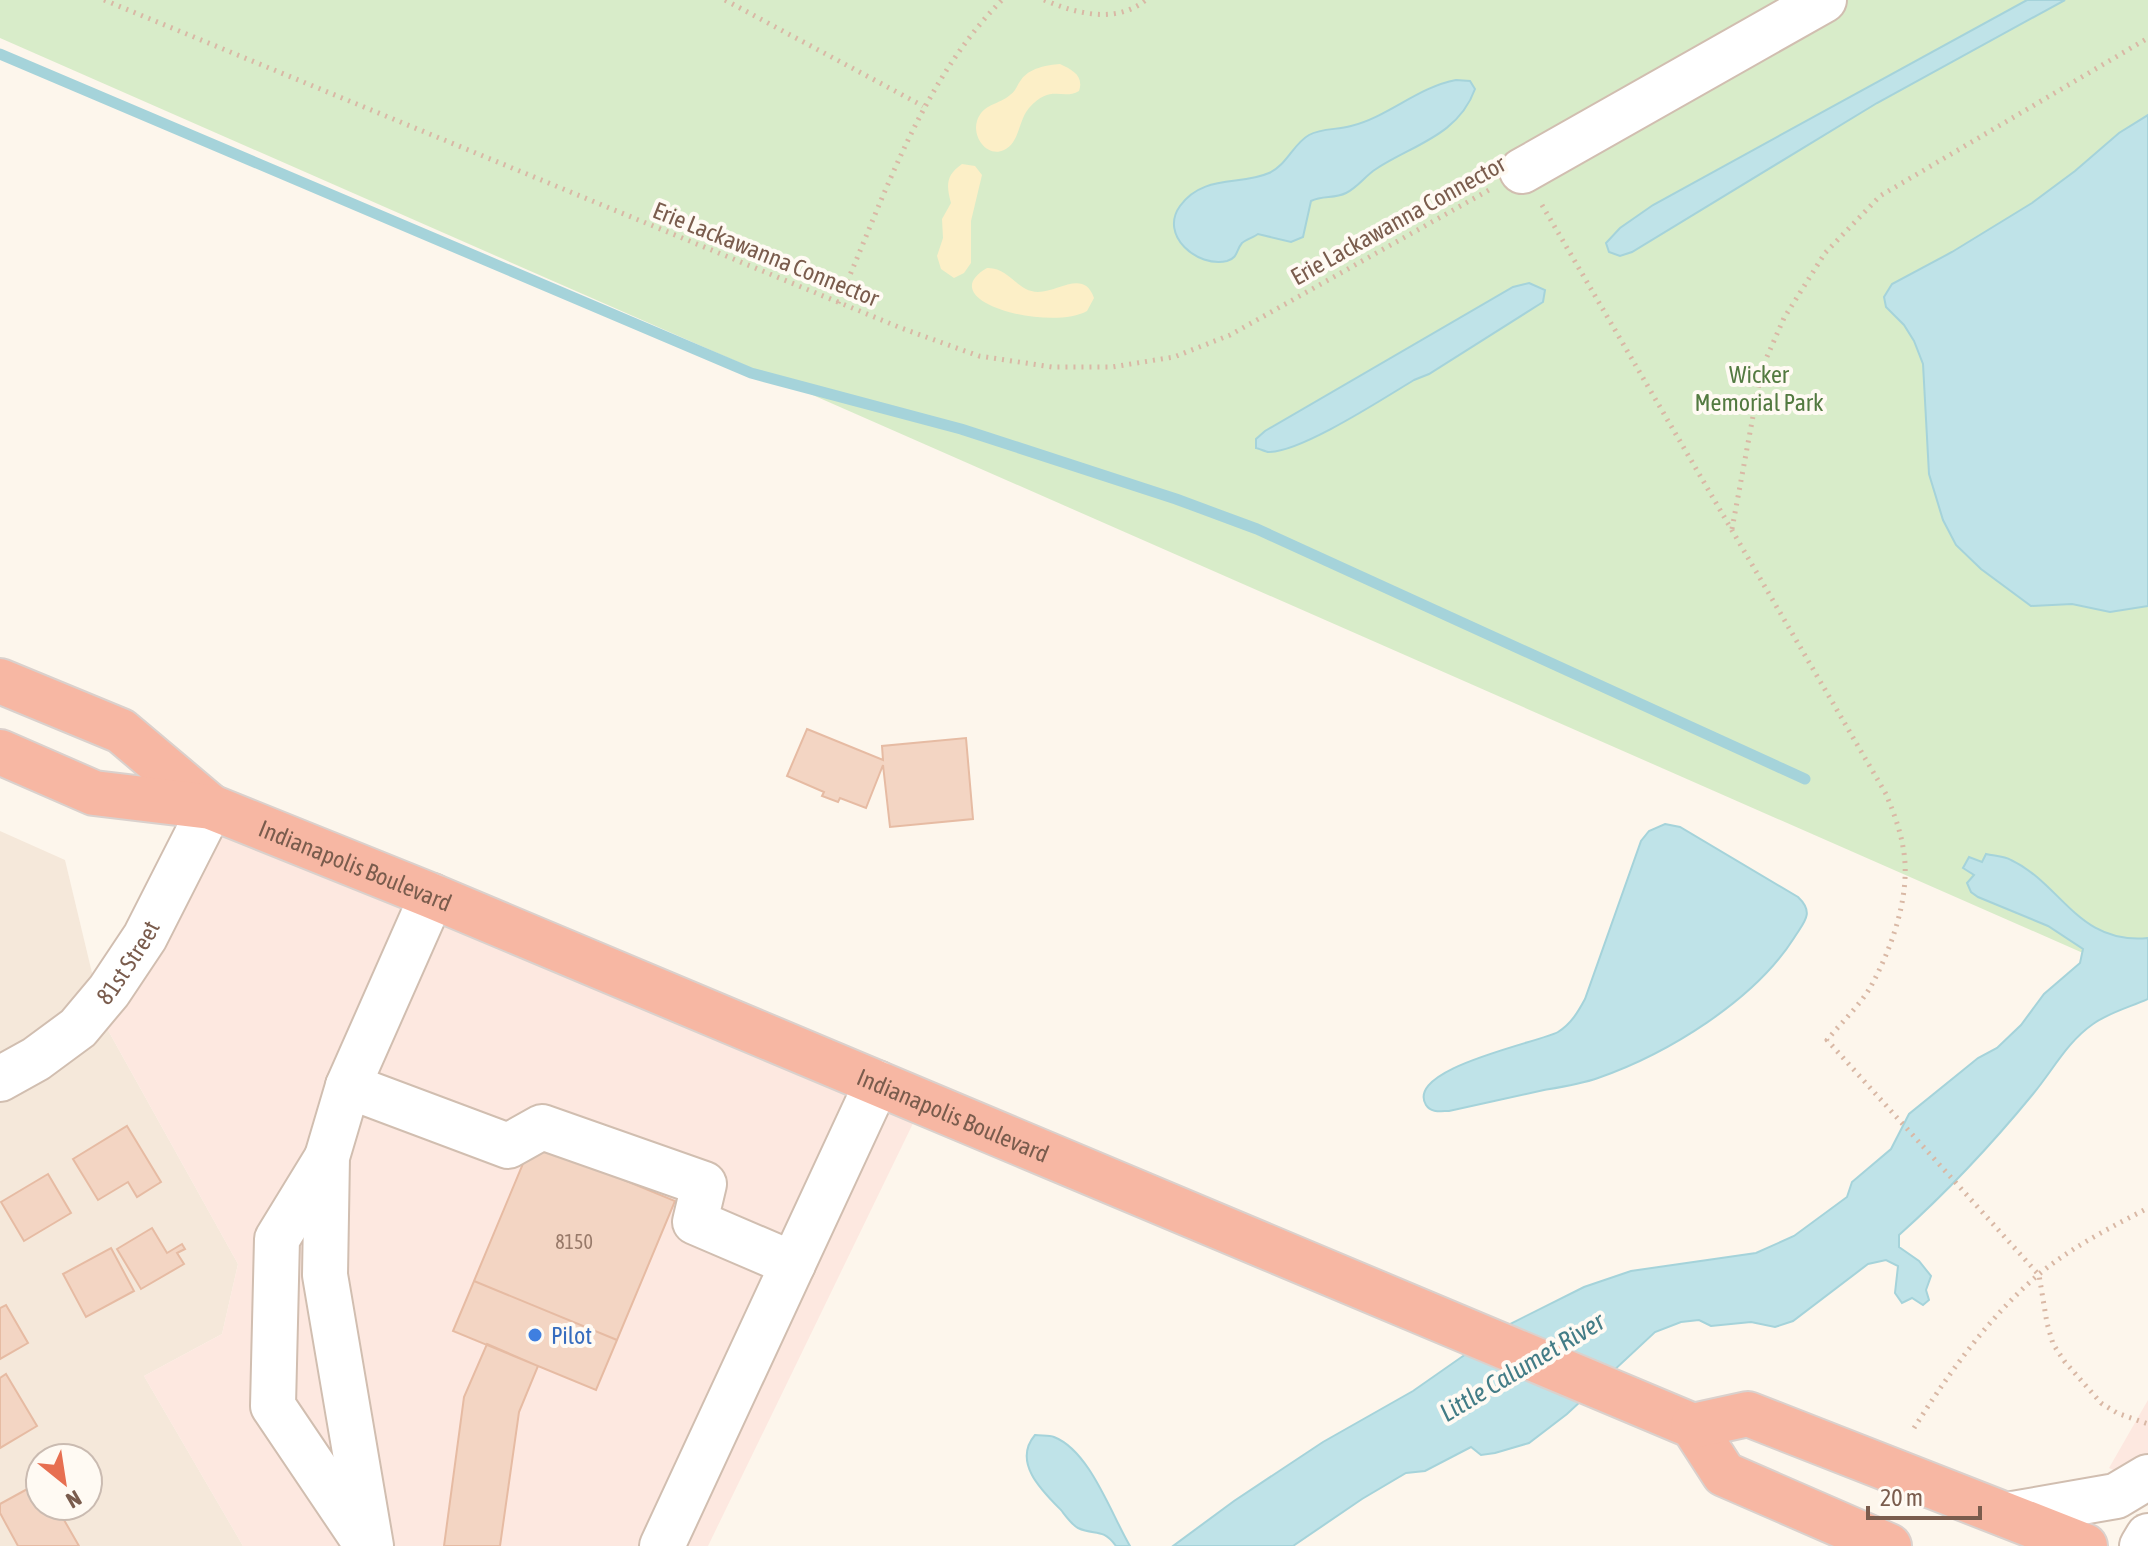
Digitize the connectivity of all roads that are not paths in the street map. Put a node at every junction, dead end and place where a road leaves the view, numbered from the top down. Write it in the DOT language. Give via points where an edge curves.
graph roads {
  1 [pos="1824,0"];
  2 [pos="1522,171"];
  3 [pos="0,681"];
  4 [pos="0,752"];
  5 [pos="211,807"];
  6 [pos="432,896"];
  7 [pos="0,1079"];
  8 [pos="877,1083"];
  9 [pos="348,1086"];
  10 [pos="327,1157"];
  11 [pos="793,1264"];
  12 [pos="1693,1426"];
  13 [pos="2148,1477"];
  14 [pos="2007,1515"];
  15 [pos="2148,1536"];
  16 [pos="370,1546"];
  17 [pos="662,1546"];
  18 [pos="1889,1546"];
  19 [pos="2085,1546"];
  20 [pos="2142,1546"];
  1 -- 2 [label="street"];
  3 -- 5 [label="highway, Indianapolis Boulevard" via="121,731"];
  4 -- 5 [label="highway, Indianapolis Boulevard" via="94,793"];
  5 -- 6 [label="highway, Indianapolis Boulevard"];
  5 -- 7 [label="street, 81st Street" via="145,937 109,991 78,1028"];
  6 -- 8 [label="highway, Indianapolis Boulevard"];
  6 -- 9 [label="street"];
  8 -- 11 [label="street"];
  8 -- 12 [label="highway, Indianapolis Boulevard"];
  9 -- 10 [label="street"];
  9 -- 11 [label="street" via="508,1146 542,1127 704,1184 695,1222"];
  10 -- 16 [label="street" via="325,1275"];
  10 -- 16 [label="street" via="277,1239 273,1406"];
  11 -- 17 [label="street"];
  12 -- 14 [label="highway" via="1748,1414"];
  12 -- 18 [label="highway" via="1724,1474"];
  13 -- 14 [label="street" via="2116,1496"];
  14 -- 19 [label="highway"];
  15 -- 20 [label="street"];
}
